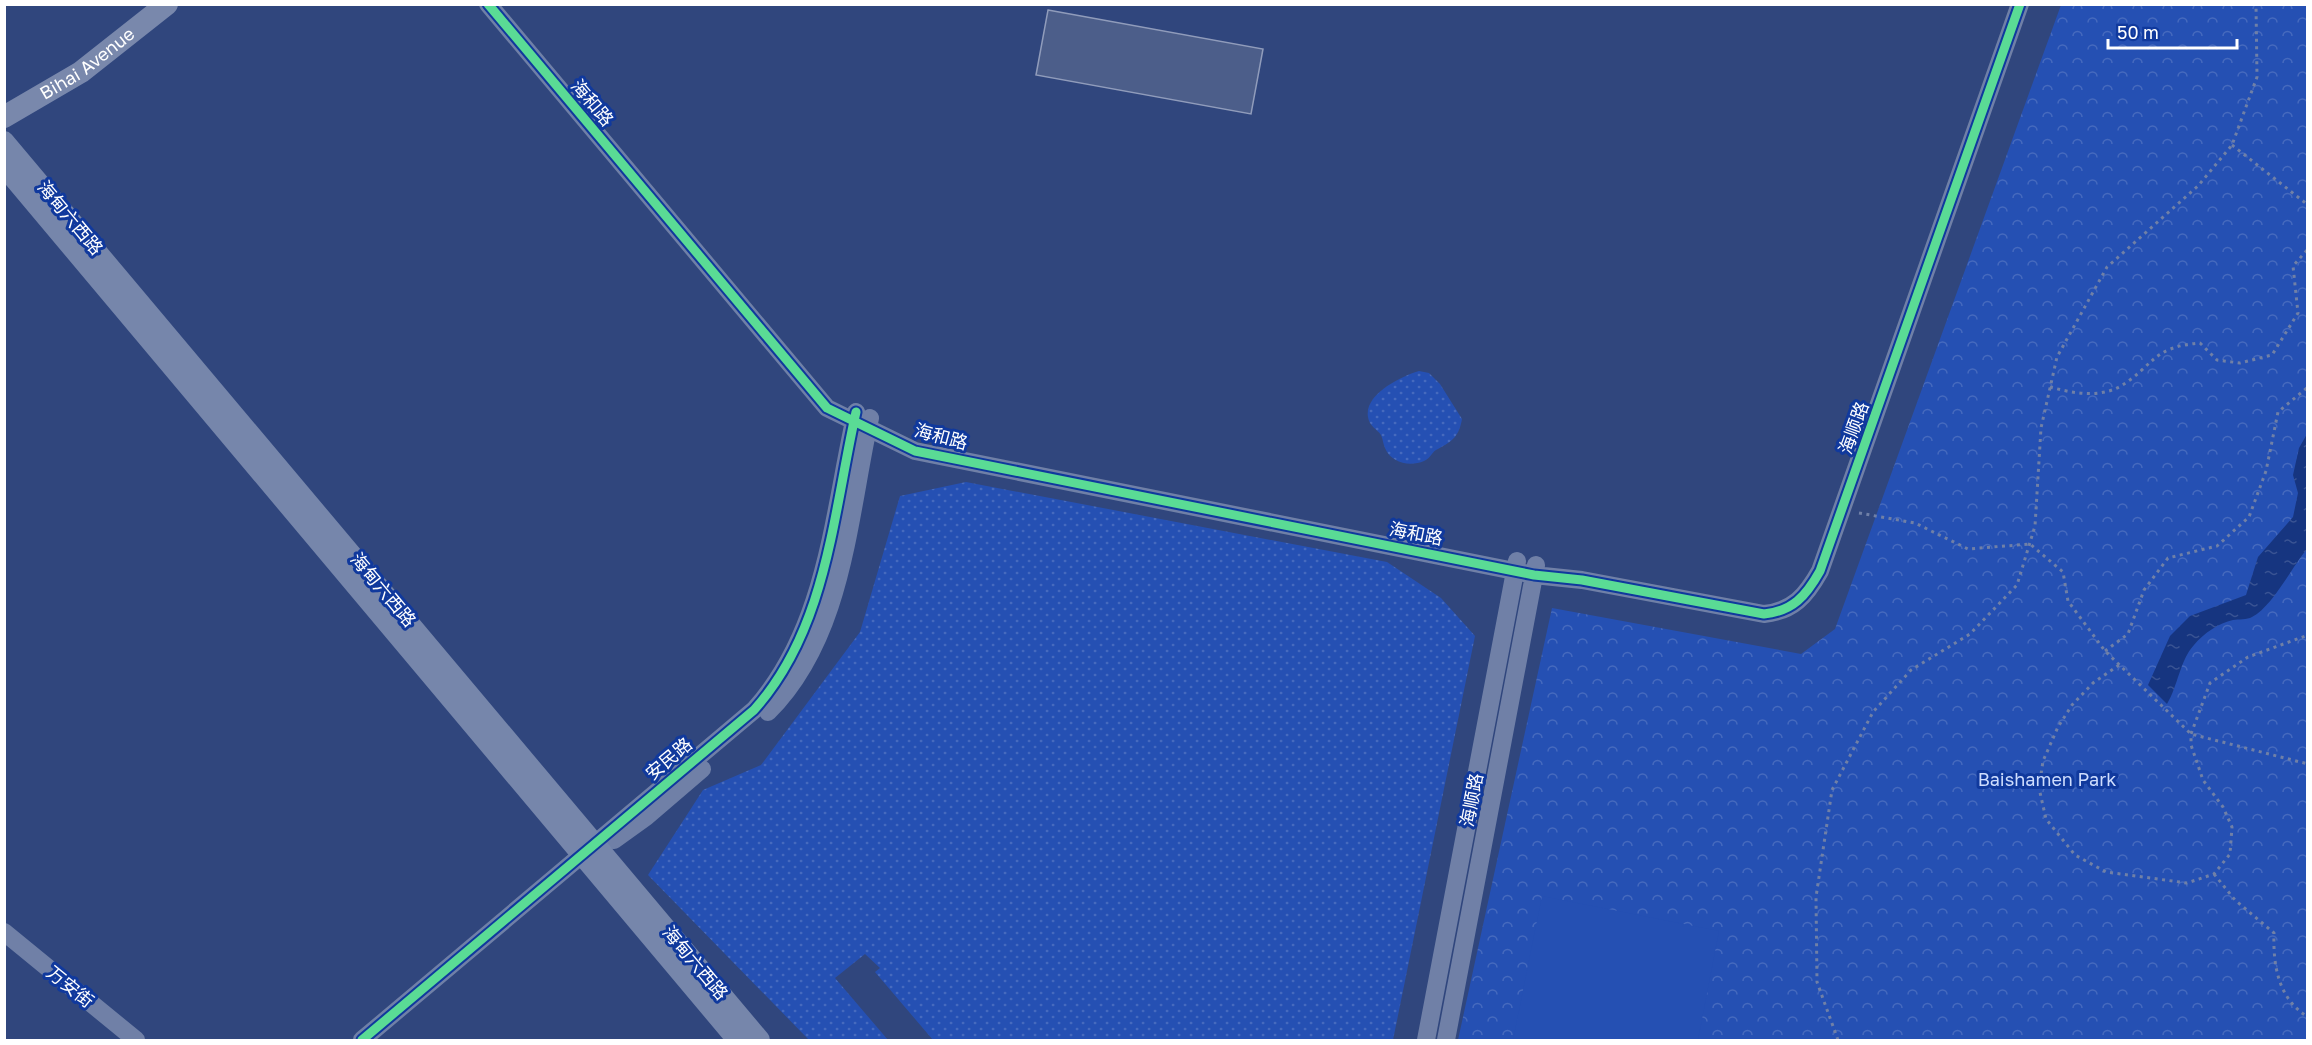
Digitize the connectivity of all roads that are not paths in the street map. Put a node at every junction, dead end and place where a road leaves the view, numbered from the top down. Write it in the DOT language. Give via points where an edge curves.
graph roads {
  1 [pos="153,4"];
  2 [pos="167,4"];
  3 [pos="488,4"];
  4 [pos="500,4"];
  5 [pos="2011,4"];
  6 [pos="2019,4"];
  7 [pos="4,101"];
  8 [pos="4,117"];
  9 [pos="4,141"];
  10 [pos="4,167"];
  11 [pos="862,419"];
  12 [pos="1516,565"];
  13 [pos="1535,569"];
  14 [pos="590,853"];
  15 [pos="4,932"];
  16 [pos="4,942"];
  17 [pos="126,1041"];
  18 [pos="136,1041"];
  19 [pos="362,1041"];
  20 [pos="372,1041"];
  21 [pos="737,1041"];
  22 [pos="760,1041"];
  23 [pos="1426,1041"];
  24 [pos="1446,1041"];
  1 -- 7 [label="main road, Bihai Avenue" via="73,67 62,69"];
  2 -- 8 [label="main road, Bihai Avenue" via="81,72"];
  3 -- 11 [label="street, 海和路" via="827,408"];
  4 -- 11 [label="street, 海和路" via="834,402"];
  5 -- 13 [label="street, 海顺路" via="1848,465 1810,567 1797,590 1784,600 1755,605"];
  6 -- 13 [label="street, 海顺路" via="1820,571 1806,594 1784,610 1764,614"];
  9 -- 14 [label="main road, 海甸六西路"];
  10 -- 14 [label="main road, 海甸六西路"];
  11 -- 12 [label="street, 海和路" via="915,451"];
  11 -- 14 [label="street, 安民路" via="830,606 788,690 760,720 646,817"];
  12 -- 13 [label="street, 海和路"];
  12 -- 23 [label="street, 海顺路"];
  13 -- 24 [label="street, 海顺路"];
  14 -- 19 [label="street, 安民路"];
  14 -- 20 [label="street, 安民路"];
  14 -- 21 [label="main road, 海甸六西路"];
  14 -- 22 [label="main road, 海甸六西路"];
  15 -- 18 [label="street, 万安街"];
  16 -- 17 [label="street, 万安街"];
}
